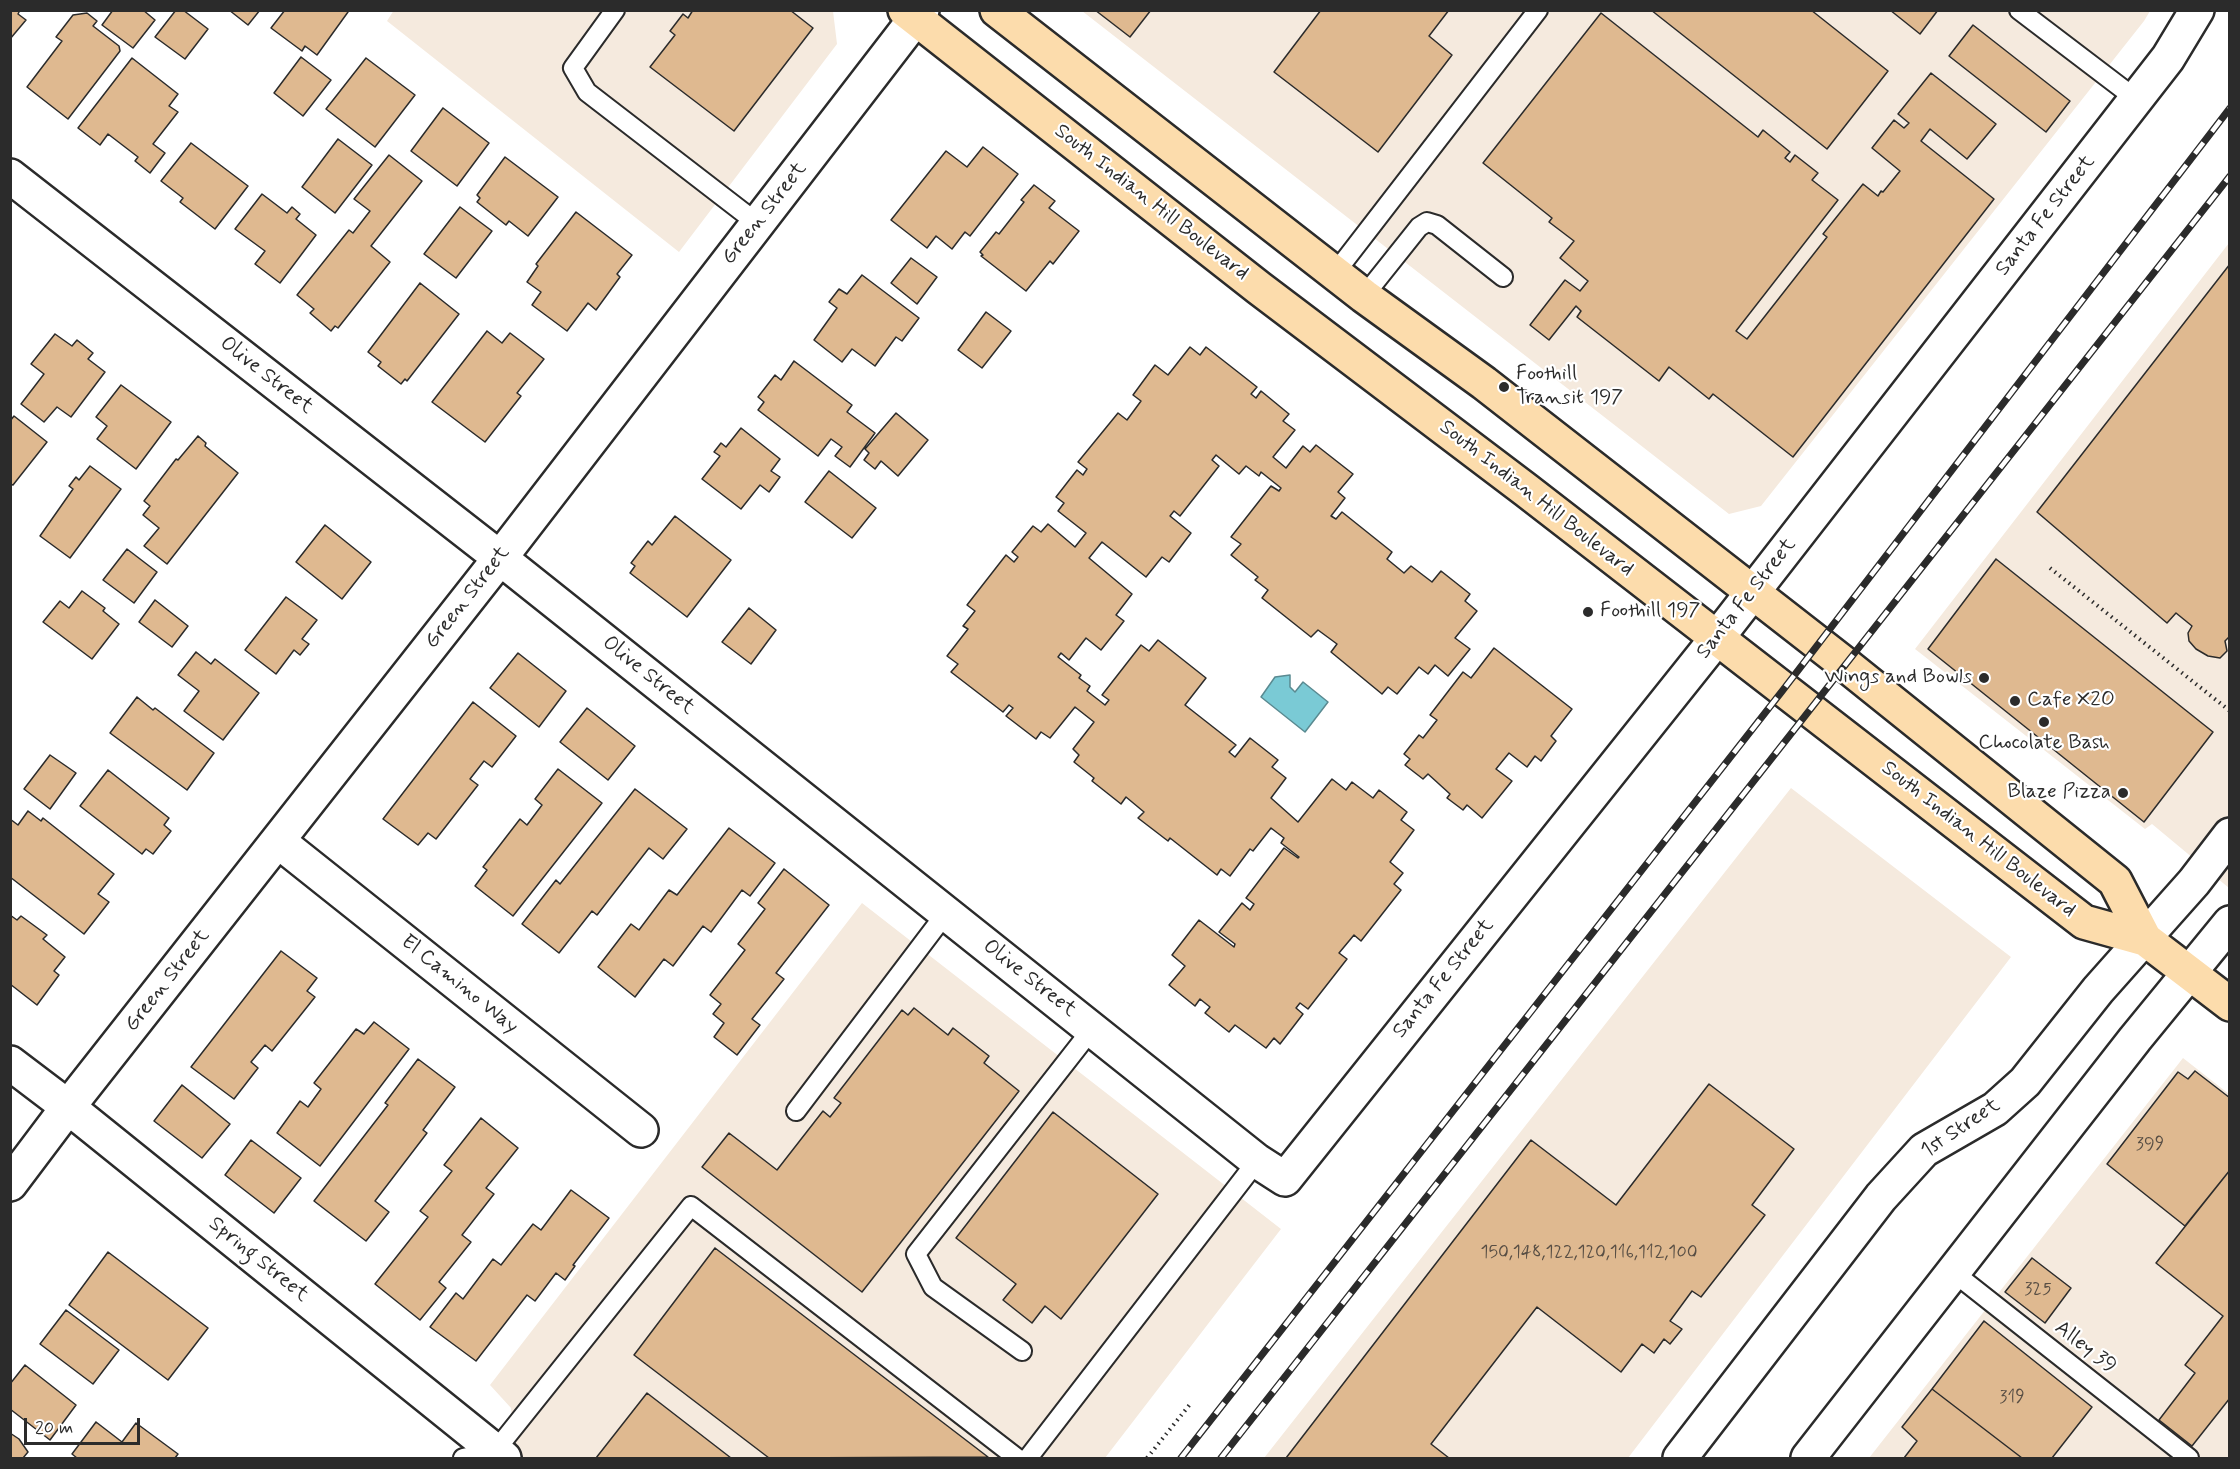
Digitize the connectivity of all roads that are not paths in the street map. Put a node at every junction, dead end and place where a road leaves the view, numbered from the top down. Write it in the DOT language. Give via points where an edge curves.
graph roads {
  1 [pos="615,10"];
  2 [pos="996,10"];
  3 [pos="1538,10"];
  4 [pos="2019,10"];
  5 [pos="2198,10"];
  6 [pos="915,13"];
  7 [pos="2136,99"];
  8 [pos="10,176"];
  9 [pos="758,223"];
  10 [pos="1335,273"];
  11 [pos="1503,277"];
  12 [pos="1364,296"];
  13 [pos="500,558"];
  14 [pos="1752,592"];
  15 [pos="1717,638"];
  16 [pos="2229,835"];
  17 [pos="278,841"];
  18 [pos="946,913"];
  19 [pos="2229,923"];
  20 [pos="2145,939"];
  21 [pos="2189,972"];
  22 [pos="2229,1004"];
  23 [pos="1092,1029"];
  24 [pos="10,1063"];
  25 [pos="68,1107"];
  26 [pos="796,1111"];
  27 [pos="641,1130"];
  28 [pos="1257,1161"];
  29 [pos="13,1175"];
  30 [pos="1285,1179"];
  31 [pos="1953,1272"];
  32 [pos="1022,1351"];
  33 [pos="500,1455"];
  34 [pos="463,1458"];
  35 [pos="1017,1458"];
  36 [pos="1028,1458"];
  37 [pos="1680,1458"];
  38 [pos="1808,1458"];
  39 [pos="2189,1458"];
  1 -- 9 [label="lane" via="573,68 587,92"];
  2 -- 10 [label="main road"];
  3 -- 10 [label="lane"];
  4 -- 7 [label="lane"];
  5 -- 7 [label="street, Santa Fe Street"];
  6 -- 9 [label="street, Green Street"];
  6 -- 15 [label="main road, South Indian Hill Boulevard" via="1259,288"];
  7 -- 14 [label="street, Santa Fe Street"];
  8 -- 13 [label="street, Olive Street"];
  9 -- 13 [label="street, Green Street"];
  10 -- 12 [label="main road"];
  11 -- 12 [label="lane" via="1437,225 1427,222"];
  12 -- 14 [label="main road" via="1484,383"];
  13 -- 17 [label="street, Green Street"];
  13 -- 18 [label="street, Olive Street"];
  14 -- 15 [label="street, Santa Fe Street"];
  14 -- 20 [label="main road" via="2115,882"];
  15 -- 20 [label="main road, South Indian Hill Boulevard" via="2084,922"];
  15 -- 30 [label="street, Santa Fe Street"];
  16 -- 20 [label="street, 1st Street"];
  17 -- 25 [label="street, Green Street"];
  17 -- 27 [label="street, El Camino Way"];
  18 -- 23 [label="street, Olive Street"];
  18 -- 26 [label="lane"];
  19 -- 21 [label="street"];
  20 -- 21 [label="main road"];
  20 -- 37 [label="street, 1st Street" via="2097,990 2025,1082 1995,1109 1924,1150 1881,1197"];
  21 -- 22 [label="main road"];
  21 -- 31 [label="street"];
  23 -- 28 [label="street, Olive Street"];
  23 -- 32 [label="lane" via="916,1254 933,1287"];
  24 -- 25 [label="street, Spring Street"];
  25 -- 29 [label="street, Green Street"];
  25 -- 33 [label="street, Spring Street"];
  28 -- 30 [label="street, Olive Street"];
  28 -- 36 [label="lane"];
  31 -- 38 [label="street"];
  31 -- 39 [label="lane, Alley 39"];
  33 -- 34 [label="lane"];
  33 -- 35 [label="lane" via="691,1206"];
}
